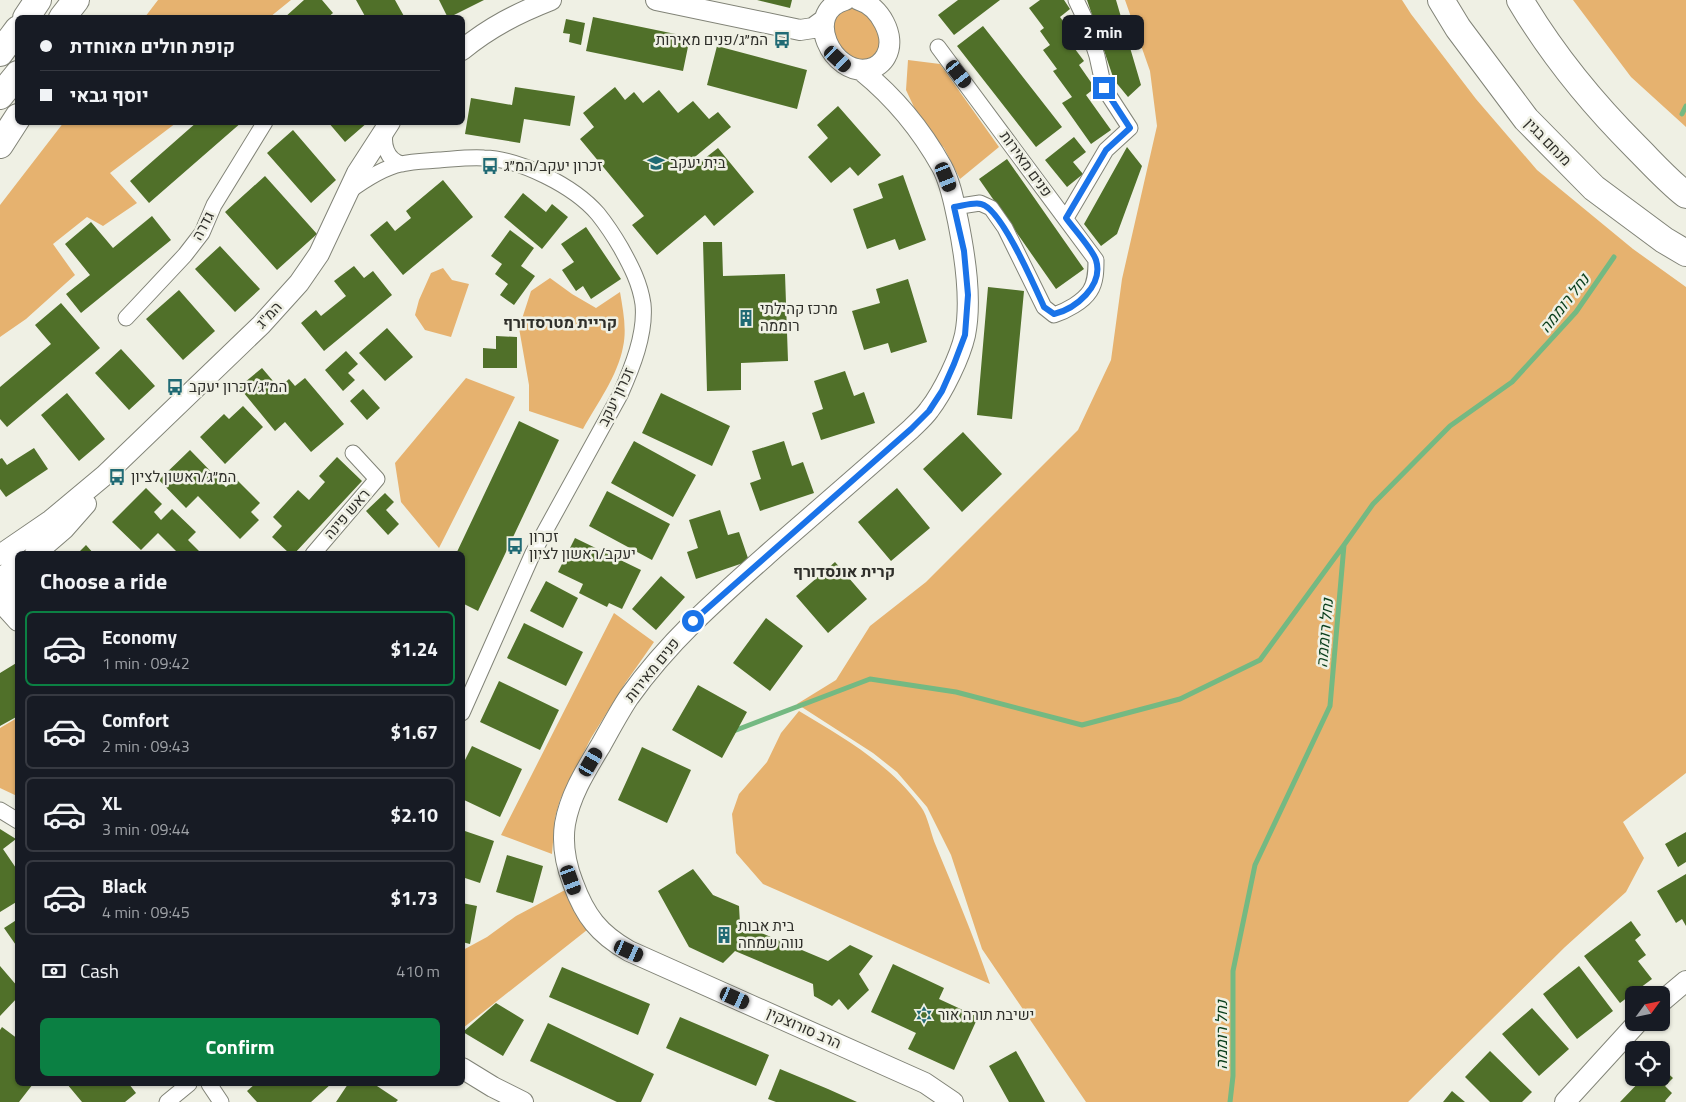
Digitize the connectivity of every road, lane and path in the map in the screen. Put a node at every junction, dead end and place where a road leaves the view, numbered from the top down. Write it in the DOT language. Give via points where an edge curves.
graph roads {
  1 [pos="38,0"];
  2 [pos="76,0"];
  3 [pos="92,0"];
  4 [pos="551,0"];
  5 [pos="656,0"];
  6 [pos="845,0"];
  7 [pos="859,0"];
  8 [pos="1076,0"];
  9 [pos="1441,0"];
  10 [pos="1520,0"];
  11 [pos="827,11"];
  12 [pos="28,15"];
  13 [pos="64,15"];
  14 [pos="82,15"];
  15 [pos="781,27"];
  16 [pos="15,33"];
  17 [pos="938,46"];
  18 [pos="465,48"];
  19 [pos="832,49"];
  20 [pos="0,53"];
  21 [pos="886,56"];
  22 [pos="862,71"];
  23 [pos="15,78"];
  24 [pos="0,96"];
  25 [pos="894,100"];
  26 [pos="1609,120"];
  27 [pos="15,122"];
  28 [pos="263,125"];
  29 [pos="388,125"];
  30 [pos="0,145"];
  31 [pos="402,164"];
  32 [pos="1686,176"];
  33 [pos="347,193"];
  34 [pos="1686,195"];
  35 [pos="954,207"];
  36 [pos="1066,218"];
  37 [pos="1686,253"];
  38 [pos="126,318"];
  39 [pos="353,453"];
  40 [pos="105,475"];
  41 [pos="43,550"];
  42 [pos="316,551"];
  43 [pos="0,555"];
  44 [pos="15,568"];
  45 [pos="0,578"];
  46 [pos="15,596"];
  47 [pos="0,601"];
  48 [pos="0,616"];
  49 [pos="15,618"];
  50 [pos="15,620"];
  51 [pos="465,706"];
  52 [pos="0,810"];
  53 [pos="15,819"];
  54 [pos="583,906"];
  55 [pos="1683,986"];
  56 [pos="1670,995"];
  57 [pos="1630,1031"];
  58 [pos="465,1070"];
  59 [pos="187,1086"];
  60 [pos="210,1086"];
  61 [pos="167,1102"];
  62 [pos="221,1102"];
  63 [pos="524,1102"];
  64 [pos="952,1102"];
  65 [pos="1565,1102"];
  1 -- 12 [label="highway"];
  2 -- 13 [label="highway"];
  3 -- 14 [label="highway"];
  4 -- 18 [label="street" via="520,12"];
  5 -- 15 [label="street"];
  6 -- 11 [label="street"];
  7 -- 21 [label="street, פנים מאירות" via="870,5 886,27 890,46"];
  8 -- 36 [label="street" via="1097,56 1104,88 1130,128 1106,150"];
  9 -- 37 [label="highway, מנחם בגין" via="1526,120 1594,188"];
  10 -- 26 [label="highway" via="1580,86"];
  11 -- 15 [label="street" via="817,26 800,30"];
  11 -- 19 [label="street" via="824,36"];
  15 -- 19 [label="street"];
  16 -- 20 [label="highway"];
  17 -- 36 [label="street, פנים מאירות"];
  19 -- 22 [label="street, פנים מאירות" via="846,66"];
  21 -- 22 [label="street" via="872,69"];
  21 -- 25 [label="street, פנים מאירות"];
  22 -- 25 [label="street, פנים מאירות"];
  23 -- 24 [label="highway"];
  25 -- 35 [label="street, פנים מאירות" via="942,167"];
  26 -- 32 [label="highway"];
  26 -- 34 [label="highway"];
  27 -- 30 [label="highway"];
  28 -- 38 [label="street, גדרה" via="214,205 202,233"];
  29 -- 31 [label="street" via="384,140 388,154"];
  29 -- 33 [label="street, המ\"ג"];
  31 -- 33 [label="street, זכרון יעקב" via="379,173"];
  31 -- 51 [label="street, זכרון יעקב" via="486,158 536,171 562,184 597,213 613,235 639,283 643,305 642,324 630,372 620,395 533,553"];
  33 -- 40 [label="street, המ\"ג" via="319,254 299,282 261,325"];
  35 -- 36 [label="street, פנים מאירות" via="980,203 991,208 1005,228 1044,307 1054,314 1065,312 1090,291 1096,274 1096,260"];
  35 -- 54 [label="street, פנים מאירות" via="964,251 968,295 965,335 942,391 929,411 911,429 693,621 629,698 581,778 565,825 568,869"];
  39 -- 42 [label="street, ראש פינה" via="377,479"];
  40 -- 41 [label="street, המ\"ג" via="77,515"];
  40 -- 43 [label="street, המ\"ג" via="51,520"];
  44 -- 45 [label="street"];
  45 -- 46 [label="street"];
  47 -- 49 [label="street"];
  48 -- 50 [label="street"];
  52 -- 53 [label="street"];
  54 -- 64 [label="street, הרב סורוצקין" via="598,930 629,951 925,1083"];
  55 -- 56 [label="street"];
  57 -- 65 [label="street"];
  58 -- 63 [label="street"];
  59 -- 61 [label="street"];
  60 -- 62 [label="street"];
}
